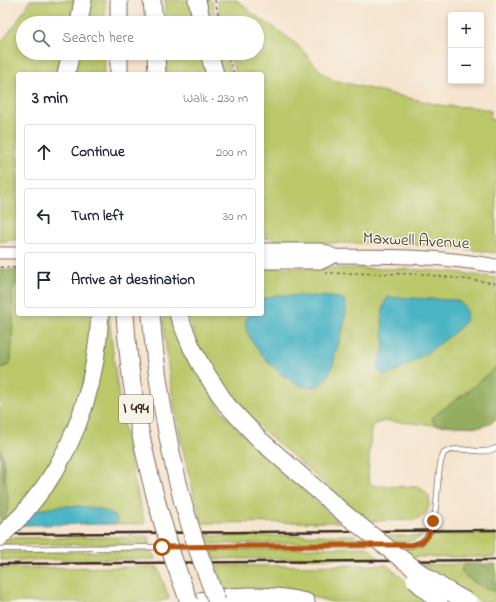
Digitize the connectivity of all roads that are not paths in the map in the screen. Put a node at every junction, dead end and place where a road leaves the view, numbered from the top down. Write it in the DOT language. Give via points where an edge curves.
graph roads {
  1 [pos="83,0"];
  2 [pos="119,0"];
  3 [pos="151,0"];
  4 [pos="197,0"];
  5 [pos="80,16"];
  6 [pos="119,16"];
  7 [pos="150,16"];
  8 [pos="153,16"];
  9 [pos="200,16"];
  10 [pos="69,60"];
  11 [pos="119,60"];
  12 [pos="149,60"];
  13 [pos="156,60"];
  14 [pos="211,60"];
  15 [pos="66,72"];
  16 [pos="119,72"];
  17 [pos="149,72"];
  18 [pos="157,72"];
  19 [pos="214,72"];
  20 [pos="266,245"];
  21 [pos="0,253"];
  22 [pos="16,253"];
  23 [pos="334,256"];
  24 [pos="264,262"];
  25 [pos="496,266"];
  26 [pos="100,316"];
  27 [pos="125,316"];
  28 [pos="151,316"];
  29 [pos="179,316"];
  30 [pos="496,448"];
  31 [pos="157,503"];
  32 [pos="346,515"];
  33 [pos="0,537"];
  34 [pos="0,548"];
  35 [pos="178,602"];
  36 [pos="189,602"];
  37 [pos="194,602"];
  38 [pos="217,602"];
  39 [pos="306,602"];
  40 [pos="439,602"];
  41 [pos="468,602"];
  1 -- 5 [label="highway"];
  2 -- 6 [label="highway"];
  3 -- 7 [label="highway"];
  3 -- 8 [label="highway"];
  4 -- 9 [label="highway"];
  10 -- 15 [label="highway"];
  11 -- 16 [label="highway"];
  12 -- 17 [label="highway"];
  13 -- 18 [label="highway"];
  14 -- 19 [label="highway"];
  20 -- 23 [label="main road, Maxwell Avenue" via="321,250"];
  21 -- 22 [label="street"];
  23 -- 24 [label="main road, Maxwell Avenue" via="322,262"];
  23 -- 25 [label="main road, Maxwell Avenue" via="430,257"];
  26 -- 33 [label="highway, bridge" via="96,359 85,403 68,446 45,486 23,514"];
  27 -- 31 [label="highway, I 494" via="135,399"];
  28 -- 38 [label="highway, I 494, bridge" via="162,408 184,503"];
  29 -- 32 [label="highway" via="202,368 226,404 260,440"];
  30 -- 34 [label="lane" via="483,452 455,449 444,453 431,530 424,540 414,545"];
  31 -- 35 [label="highway, bridge"];
  31 -- 36 [label="highway, I 494, bridge"];
  32 -- 40 [label="highway, bridge"];
  32 -- 41 [label="highway, bridge" via="421,574"];
  37 -- 39 [label="highway" via="259,595"];
}
